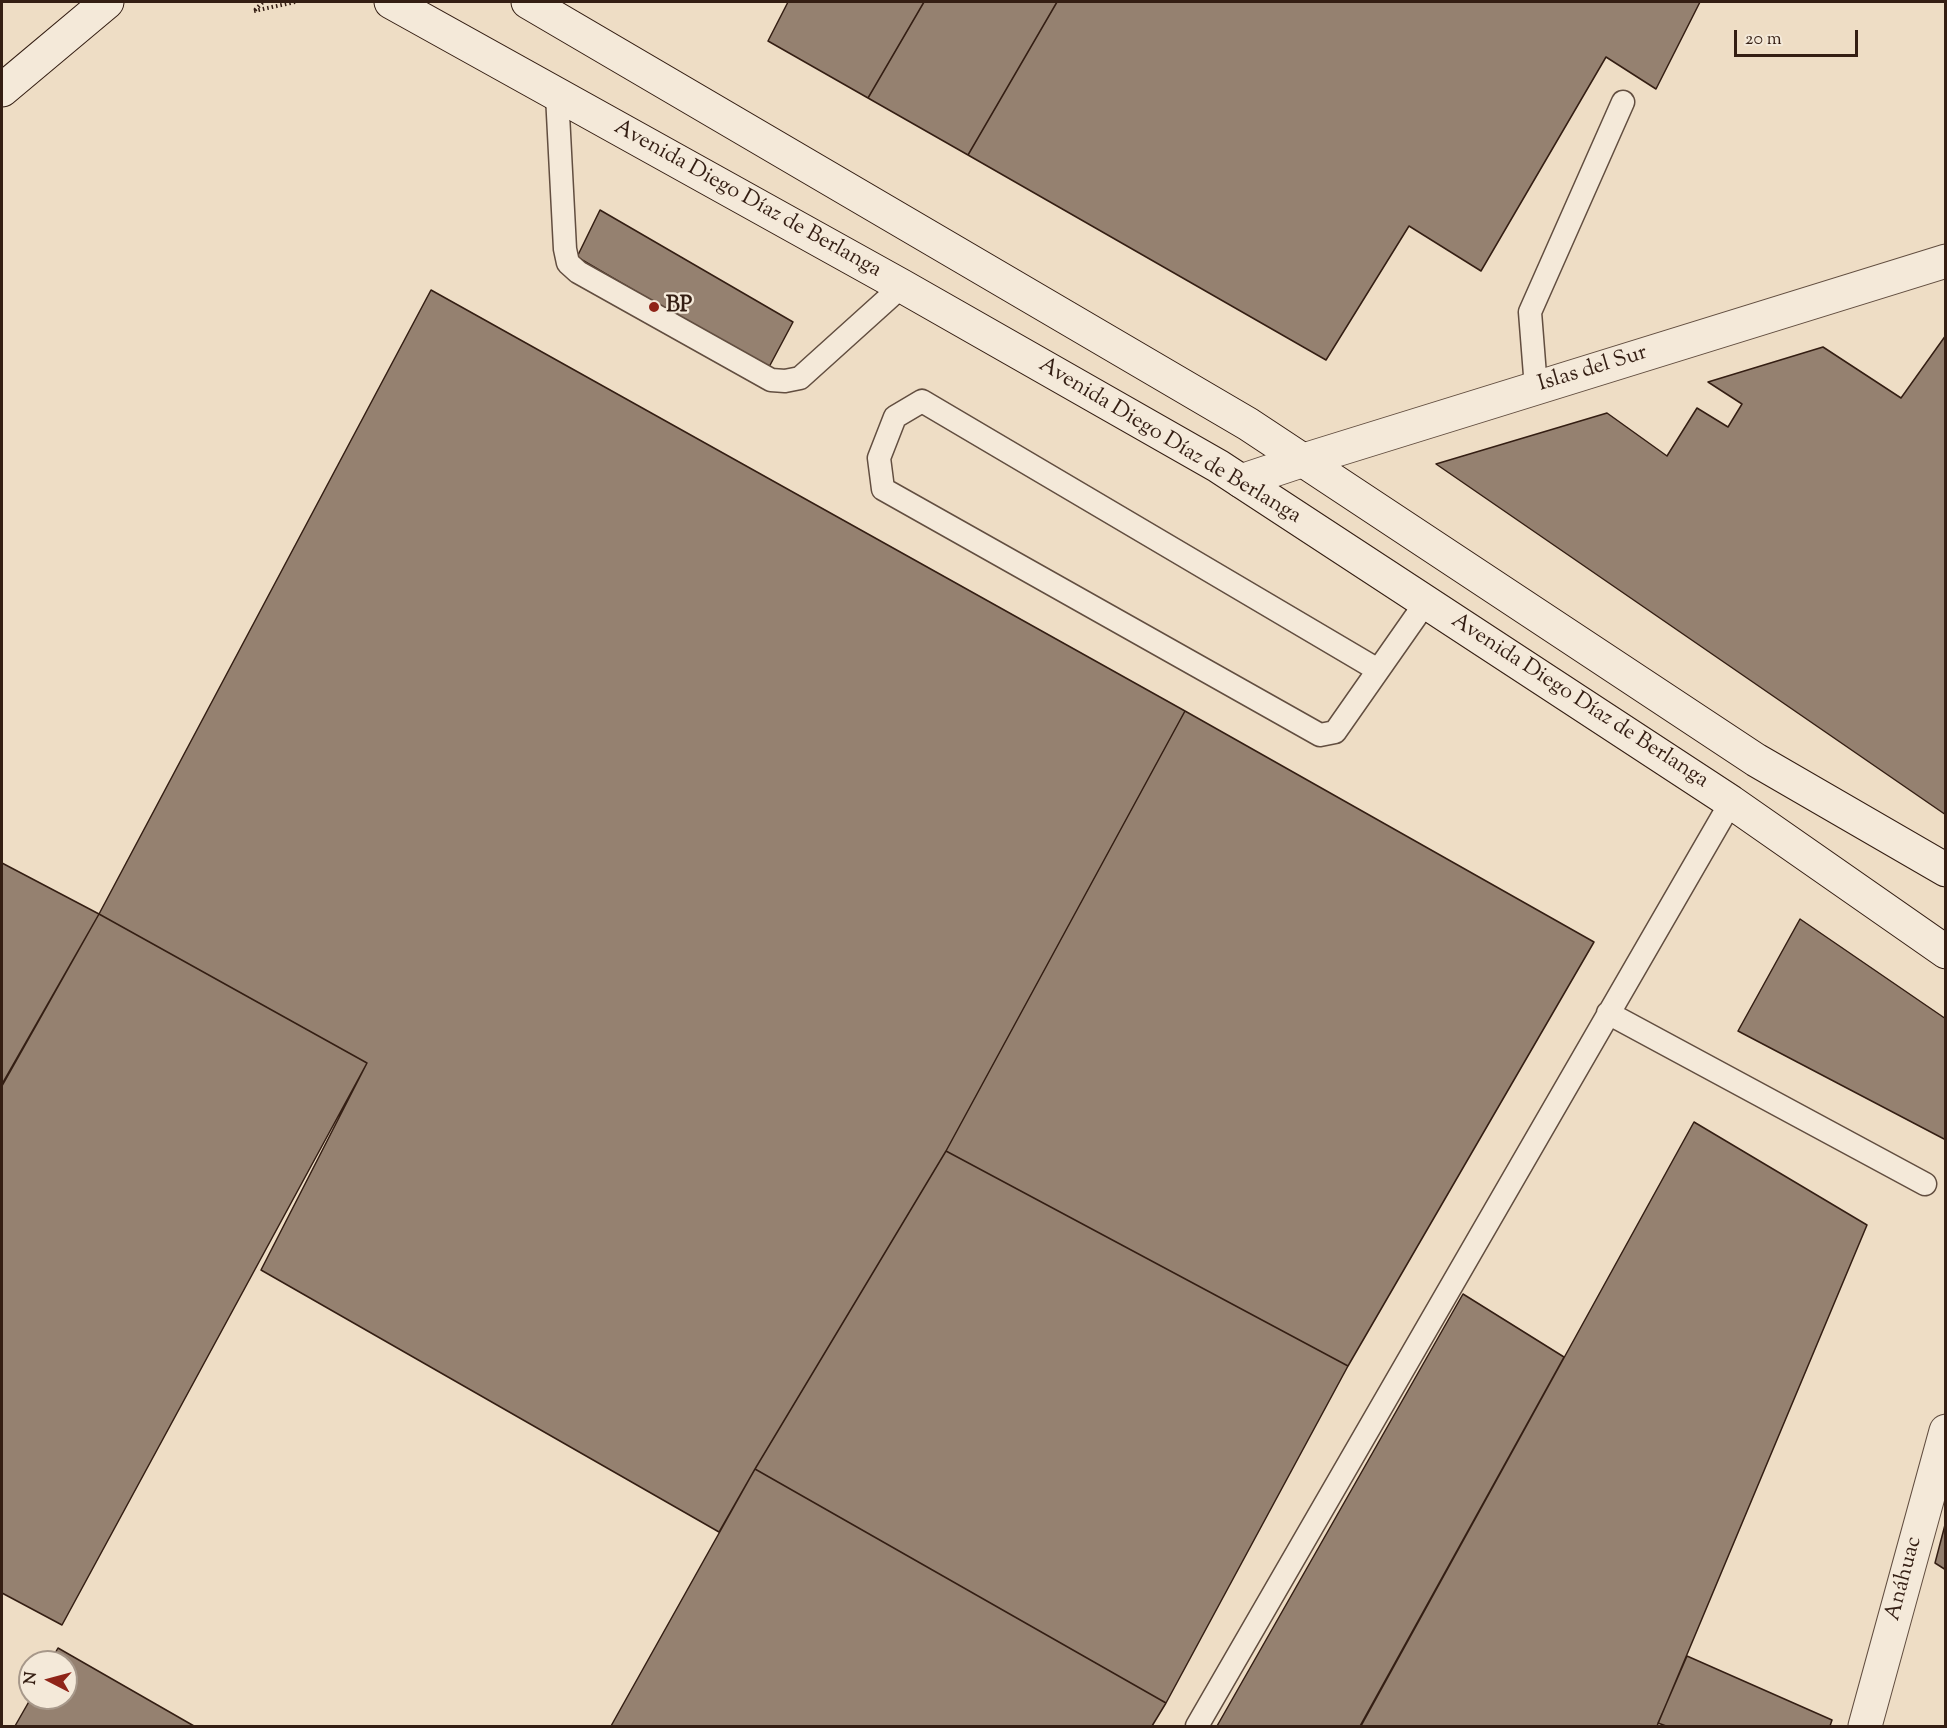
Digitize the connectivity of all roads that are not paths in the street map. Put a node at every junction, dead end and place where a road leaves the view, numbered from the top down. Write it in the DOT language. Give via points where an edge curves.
graph roads {
  1 [pos="107,2"];
  2 [pos="391,2"];
  3 [pos="528,2"];
  4 [pos="2,90"];
  5 [pos="557,95"];
  6 [pos="1623,102"];
  7 [pos="1946,261"];
  8 [pos="902,286"];
  9 [pos="1536,388"];
  10 [pos="1304,460"];
  11 [pos="1241,482"];
  12 [pos="1426,602"];
  13 [pos="1378,670"];
  14 [pos="1731,802"];
  15 [pos="1946,871"];
  16 [pos="1946,952"];
  17 [pos="1608,1012"];
  18 [pos="1925,1184"];
  19 [pos="1946,1431"];
  20 [pos="1197,1726"];
  21 [pos="1865,1726"];
  1 -- 4 [label="main road"];
  2 -- 5 [label="main road, Avenida Diego Díaz de Berlanga"];
  3 -- 10 [label="main road"];
  5 -- 8 [label="main road, Avenida Diego Díaz de Berlanga"];
  5 -- 8 [label="lane" via="568,263 771,380 800,378"];
  6 -- 9 [label="lane" via="1530,312"];
  7 -- 9 [label="main road, Islas del Sur"];
  8 -- 11 [label="main road, Avenida Diego Díaz de Berlanga"];
  9 -- 10 [label="main road, Islas del Sur"];
  10 -- 11 [label="main road, Islas del Sur"];
  10 -- 15 [label="main road" via="1756,760"];
  11 -- 12 [label="main road, Avenida Diego Díaz de Berlanga"];
  12 -- 13 [label="lane"];
  12 -- 14 [label="main road, Avenida Diego Díaz de Berlanga"];
  13 -- 13 [label="lane" via="1335,732 1320,735 882,489 879,458 895,417 922,401"];
  14 -- 15 [label="main road" via="1745,787 1758,786 1909,863"];
  14 -- 16 [label="main road, Avenida Diego Díaz de Berlanga"];
  14 -- 17 [label="lane"];
  17 -- 18 [label="lane"];
  17 -- 20 [label="lane"];
  19 -- 21 [label="main road, Anáhuac"];
}
